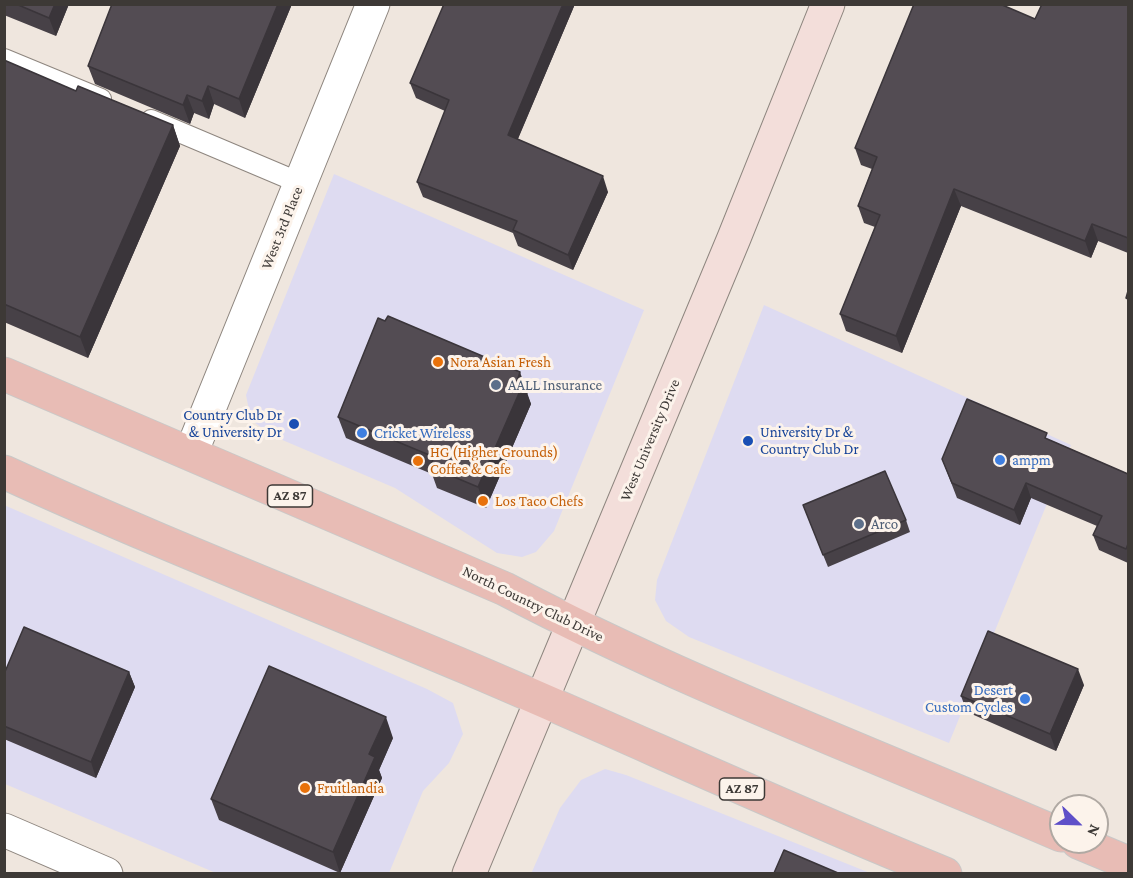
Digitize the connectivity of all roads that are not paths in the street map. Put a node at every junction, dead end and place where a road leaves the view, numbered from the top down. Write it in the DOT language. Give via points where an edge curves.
graph roads {
  1 [pos="373,4"];
  2 [pos="828,4"];
  3 [pos="4,59"];
  4 [pos="300,183"];
  5 [pos="4,374"];
  6 [pos="191,453"];
  7 [pos="4,472"];
  8 [pos="573,624"];
  9 [pos="541,701"];
  10 [pos="4,830"];
  11 [pos="1049,830"];
  12 [pos="1109,853"];
  13 [pos="1127,860"];
  14 [pos="106,873"];
  15 [pos="469,873"];
  16 [pos="945,873"];
  1 -- 4 [label="street, West 3rd Place"];
  2 -- 8 [label="main road, West University Drive"];
  3 -- 4 [label="lane"];
  4 -- 6 [label="street, West 3rd Place"];
  5 -- 6 [label="main road, North Country Club Drive / AZ 87"];
  6 -- 8 [label="main road, North Country Club Drive / AZ 87" via="505,589"];
  7 -- 9 [label="main road, AZ 87"];
  8 -- 9 [label="main road, West University Drive"];
  8 -- 11 [label="main road, North Country Club Drive / AZ 87"];
  9 -- 15 [label="main road, West University Drive"];
  9 -- 16 [label="main road, AZ 87"];
  10 -- 14 [label="street"];
  12 -- 13 [label="main road"];
}
